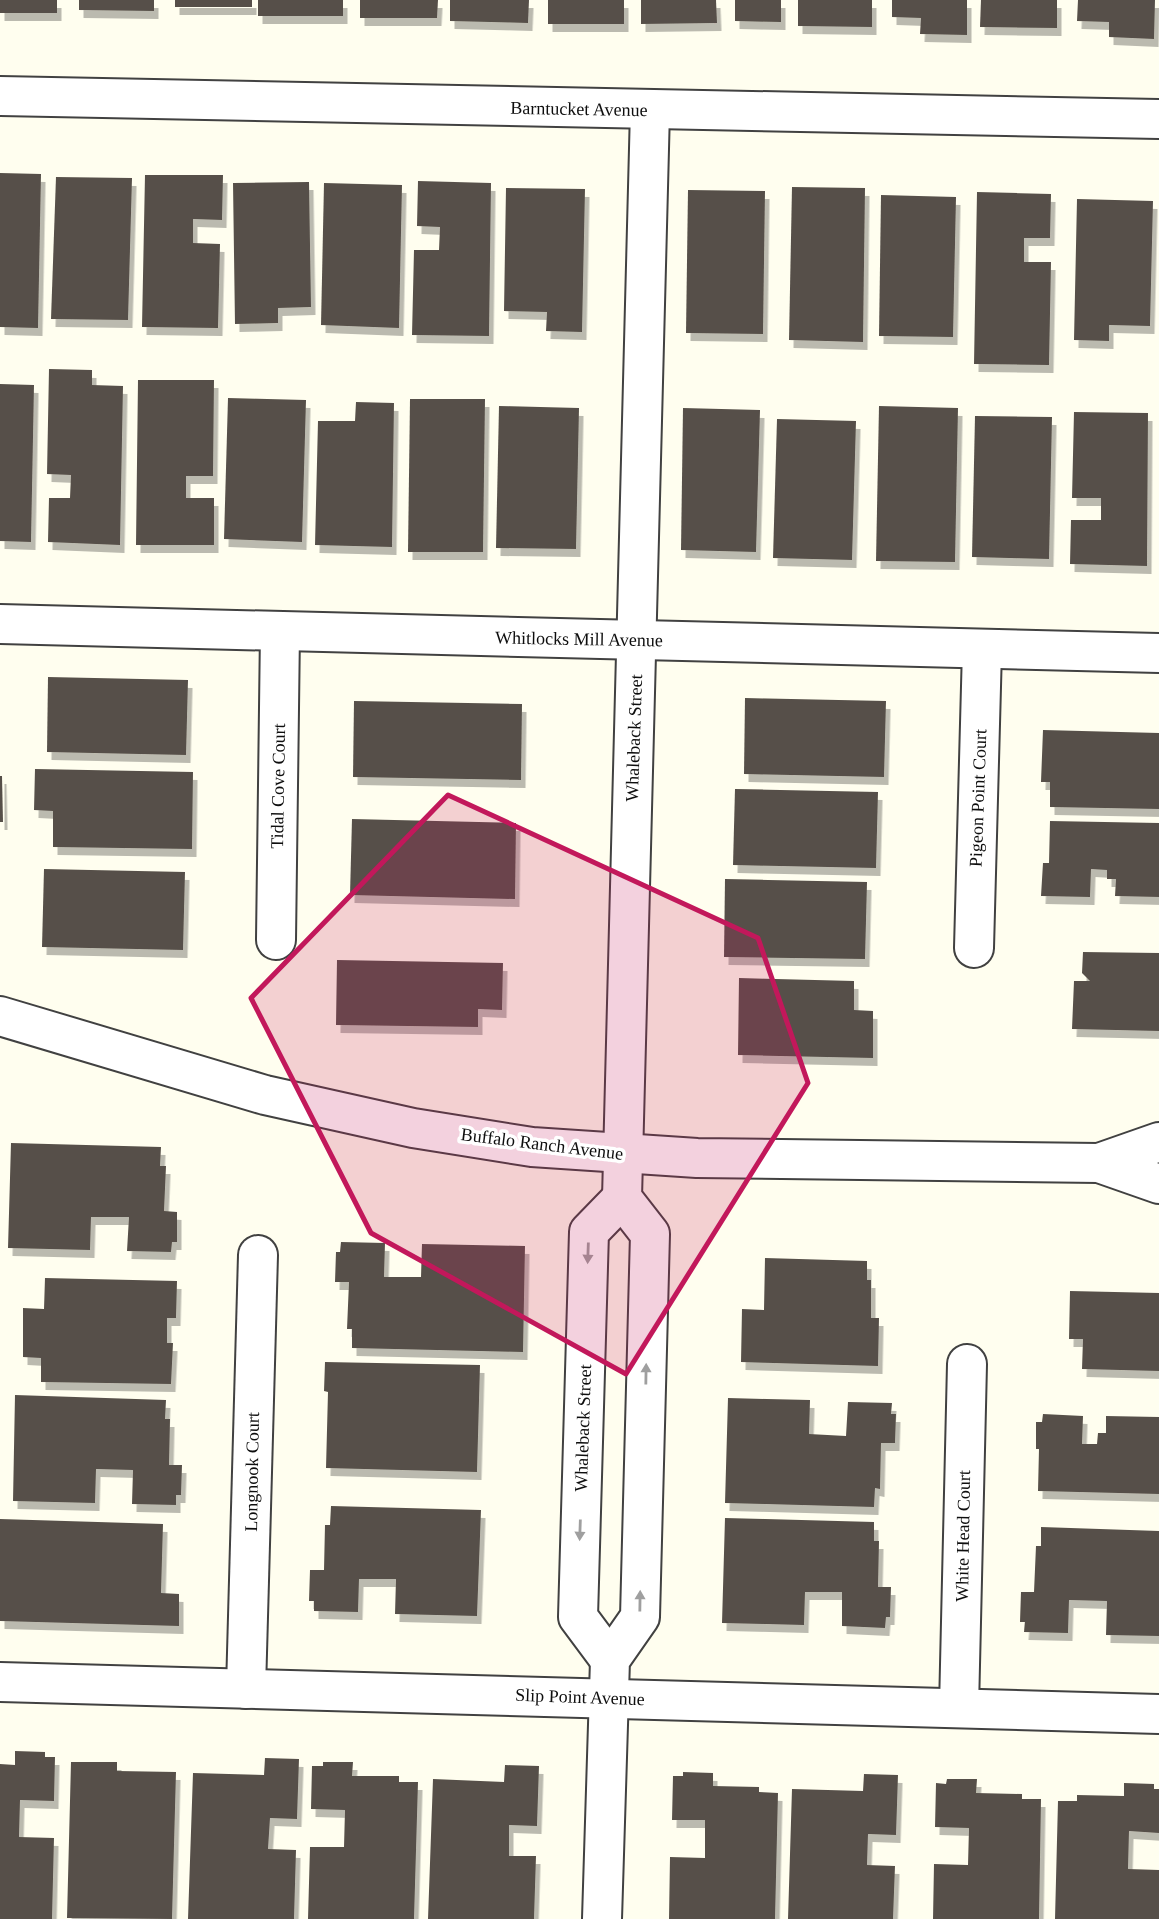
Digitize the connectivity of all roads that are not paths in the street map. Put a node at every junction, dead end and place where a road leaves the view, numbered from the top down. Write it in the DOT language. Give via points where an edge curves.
graph roads {
  1 [pos="0,96"];
  2 [pos="650,110"];
  3 [pos="1159,119"];
  4 [pos="0,624"];
  5 [pos="280,631"];
  6 [pos="637,640"];
  7 [pos="982,649"];
  8 [pos="1159,653"];
  9 [pos="276,940"];
  10 [pos="974,948"];
  11 [pos="0,1016"];
  12 [pos="1159,1142"];
  13 [pos="623,1154"];
  14 [pos="1099,1163"];
  15 [pos="1159,1184"];
  16 [pos="622,1198"];
  17 [pos="258,1255"];
  18 [pos="967,1364"];
  19 [pos="610,1660"];
  20 [pos="0,1682"];
  21 [pos="246,1689"];
  22 [pos="608,1698"];
  23 [pos="959,1708"];
  24 [pos="1159,1714"];
  25 [pos="603,1919"];
  1 -- 2 [label="street, Barntucket Avenue"];
  2 -- 3 [label="street, Barntucket Avenue"];
  2 -- 6 [label="street, Whaleback Street"];
  4 -- 5 [label="street, Whitlocks Mill Avenue"];
  5 -- 6 [label="street, Whitlocks Mill Avenue"];
  5 -- 9 [label="street, Tidal Cove Court"];
  6 -- 7 [label="street, Whitlocks Mill Avenue"];
  6 -- 13 [label="street, Whaleback Street"];
  7 -- 8 [label="street, Whitlocks Mill Avenue"];
  7 -- 10 [label="street, Pigeon Point Court"];
  11 -- 13 [label="street, Buffalo Ranch Avenue" via="347,1115 532,1147"];
  12 -- 14 [label="street, Buffalo Ranch Avenue"];
  13 -- 14 [label="street, Buffalo Ranch Avenue"];
  13 -- 16 [label="street, Whaleback Street"];
  14 -- 15 [label="street, Buffalo Ranch Avenue"];
  19 -- 16 [label="street, one-way" via="640,1617 650,1234"];
  16 -- 19 [label="street, Whaleback Street, one-way" via="589,1232 578,1589 578,1617"];
  17 -- 21 [label="street, Longnook Court"];
  18 -- 23 [label="street, White Head Court"];
  19 -- 22 [label="street"];
  20 -- 21 [label="street, Slip Point Avenue"];
  21 -- 22 [label="street, Slip Point Avenue"];
  22 -- 23 [label="street, Slip Point Avenue"];
  22 -- 25 [label="street"];
  23 -- 24 [label="street, Slip Point Avenue"];
}
